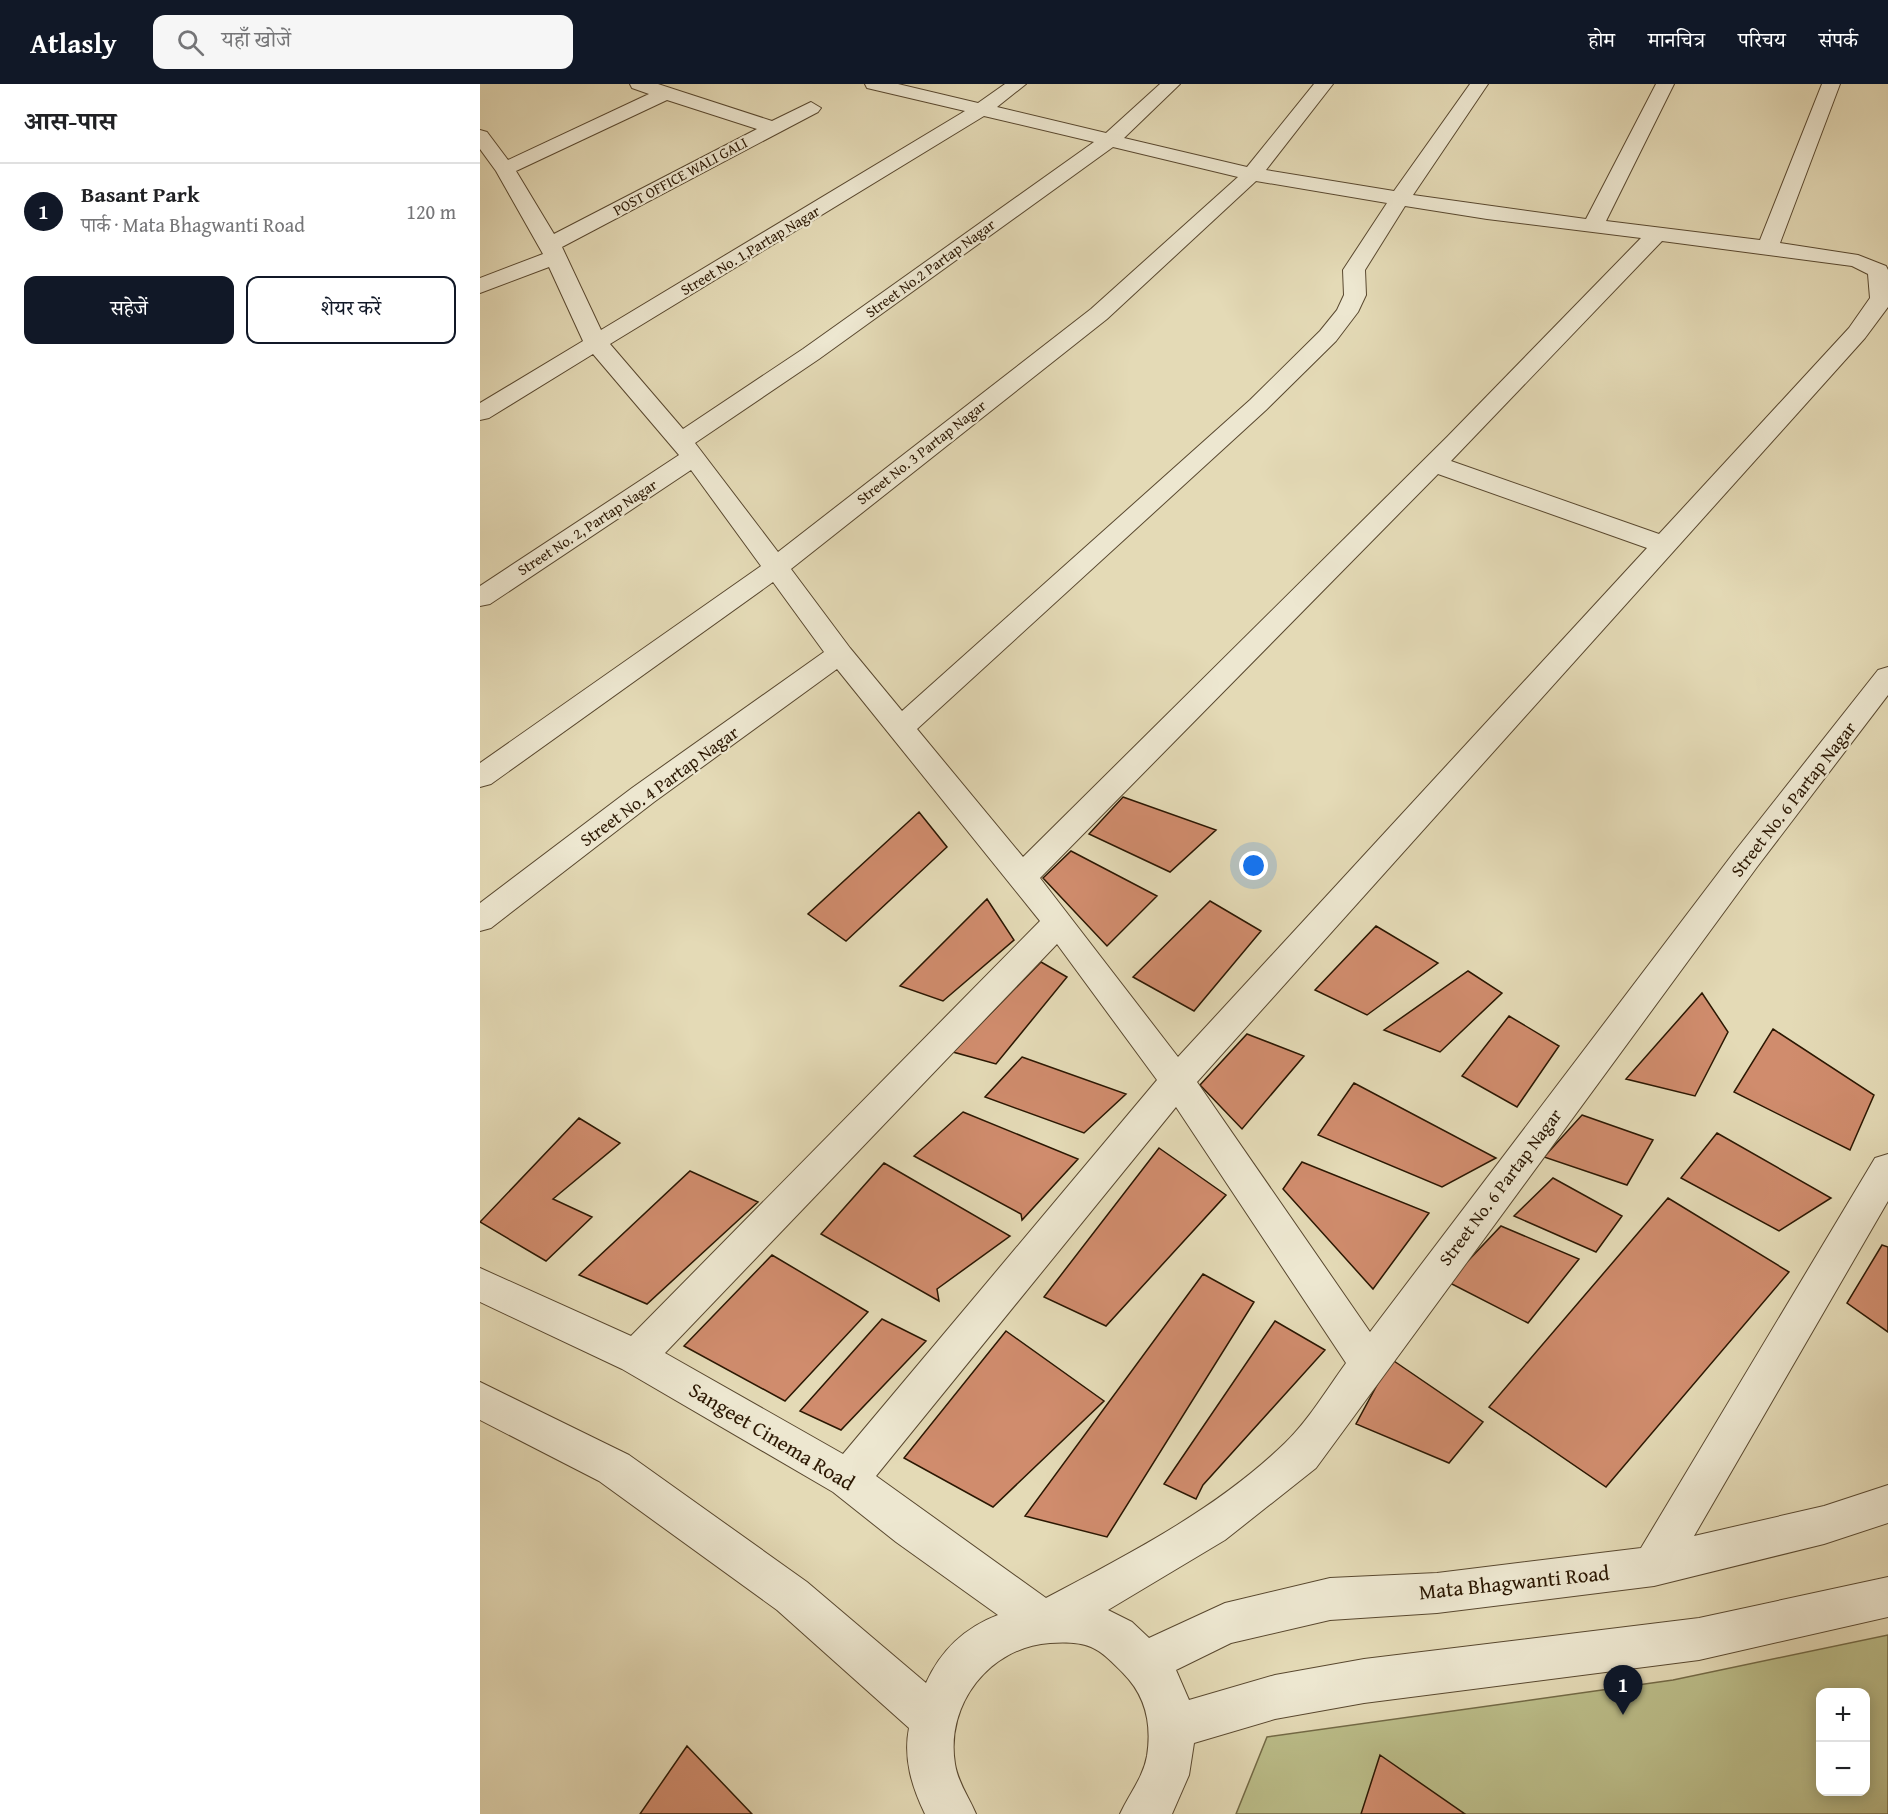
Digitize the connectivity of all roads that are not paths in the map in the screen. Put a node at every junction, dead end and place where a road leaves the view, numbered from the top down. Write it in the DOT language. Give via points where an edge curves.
graph roads {
  1 [pos="639,84"];
  2 [pos="873,84"];
  3 [pos="1017,84"];
  4 [pos="1171,84"];
  5 [pos="1324,84"];
  6 [pos="1479,84"];
  7 [pos="1665,84"];
  8 [pos="1831,84"];
  9 [pos="666,93"];
  10 [pos="811,108"];
  11 [pos="981,110"];
  12 [pos="771,128"];
  13 [pos="480,136"];
  14 [pos="1110,140"];
  15 [pos="505,169"];
  16 [pos="1252,174"];
  17 [pos="1401,200"];
  18 [pos="1593,226"];
  19 [pos="1656,234"];
  20 [pos="1768,247"];
  21 [pos="553,251"];
  22 [pos="480,286"];
  23 [pos="1886,299"];
  24 [pos="596,343"];
  25 [pos="480,413"];
  26 [pos="687,449"];
  27 [pos="1434,464"];
  28 [pos="1665,545"];
  29 [pos="775,568"];
  30 [pos="480,598"];
  31 [pos="840,654"];
  32 [pos="1888,676"];
  33 [pos="901,728"];
  34 [pos="480,777"];
  35 [pos="1022,877"];
  36 [pos="480,920"];
  37 [pos="1059,922"];
  38 [pos="1177,1081"];
  39 [pos="1888,1168"];
  40 [pos="480,1284"];
  41 [pos="636,1357"];
  42 [pos="1368,1362"];
  43 [pos="480,1400"];
  44 [pos="849,1479"];
  45 [pos="1888,1504"];
  46 [pos="1654,1566"];
  47 [pos="1888,1597"];
  48 [pos="1044,1622"];
  49 [pos="1144,1663"];
  50 [pos="933,1719"];
  51 [pos="1173,1727"];
  52 [pos="952,1814"];
  53 [pos="1144,1814"];
  1 -- 9 [label="street"];
  2 -- 11 [label="street"];
  3 -- 11 [label="street, Street No. 1,Partap Nagar"];
  4 -- 14 [label="street, Street No.2 Partap Nagar"];
  5 -- 16 [label="street, Street No. 3 Partap Nagar"];
  6 -- 17 [label="street"];
  7 -- 18 [label="street"];
  8 -- 20 [label="street"];
  9 -- 12 [label="street"];
  9 -- 15 [label="street"];
  10 -- 12 [label="street, POST OFFICE WALI GALI"];
  11 -- 14 [label="street"];
  11 -- 24 [label="street, Street No. 1,Partap Nagar"];
  12 -- 21 [label="street, POST OFFICE WALI GALI"];
  13 -- 15 [label="street"];
  14 -- 16 [label="street"];
  14 -- 26 [label="street, Street No.2 Partap Nagar" via="811,354"];
  15 -- 21 [label="street"];
  16 -- 17 [label="street"];
  16 -- 29 [label="street, Street No. 3 Partap Nagar" via="1099,314"];
  17 -- 18 [label="street"];
  17 -- 33 [label="street" via="1354,270 1354,295 1347,312 1328,336 1258,405"];
  18 -- 19 [label="street"];
  19 -- 20 [label="street"];
  19 -- 27 [label="street"];
  20 -- 23 [label="street" via="1858,261 1878,271"];
  21 -- 22 [label="street, POST OFFICE WALI GALI"];
  21 -- 24 [label="street"];
  23 -- 28 [label="street"];
  24 -- 25 [label="street, Street No. 1,Partap Nagar"];
  24 -- 26 [label="street"];
  26 -- 29 [label="street"];
  26 -- 30 [label="street, Street No. 2, Partap Nagar"];
  27 -- 28 [label="street"];
  27 -- 35 [label="street"];
  28 -- 38 [label="street"];
  29 -- 31 [label="street"];
  29 -- 34 [label="street, Street No. 3 Partap Nagar"];
  31 -- 33 [label="street"];
  31 -- 36 [label="street, Street No. 4 Partap Nagar" via="643,795"];
  32 -- 42 [label="street, Street No. 6 Partap Nagar"];
  33 -- 35 [label="street"];
  35 -- 37 [label="street"];
  37 -- 38 [label="street"];
  37 -- 41 [label="street"];
  38 -- 42 [label="street"];
  38 -- 44 [label="street"];
  39 -- 46 [label="street"];
  40 -- 41 [label="street, Sangeet Cinema Road"];
  41 -- 44 [label="street, Sangeet Cinema Road"];
  42 -- 48 [label="street, Street No. 6 Partap Nagar" via="1300,1455 1268,1485 1143,1569"];
  43 -- 50 [label="street" via="614,1468 792,1596"];
  44 -- 48 [label="street, Sangeet Cinema Road"];
  45 -- 46 [label="street, Mata Bhagwanti Road" via="1824,1525"];
  46 -- 49 [label="street, Mata Bhagwanti Road" via="1437,1593 1330,1599 1225,1624"];
  47 -- 51 [label="street" via="1699,1639 1353,1683 1275,1697"];
  48 -- 49 [label="street" via="1081,1623 1114,1636"];
  48 -- 50 [label="street" via="1007,1632 973,1652 948,1682"];
  49 -- 51 [label="street" via="1164,1689"];
  50 -- 52 [label="street" via="930,1761 942,1801"];
  51 -- 53 [label="street" via="1169,1766"];
}
